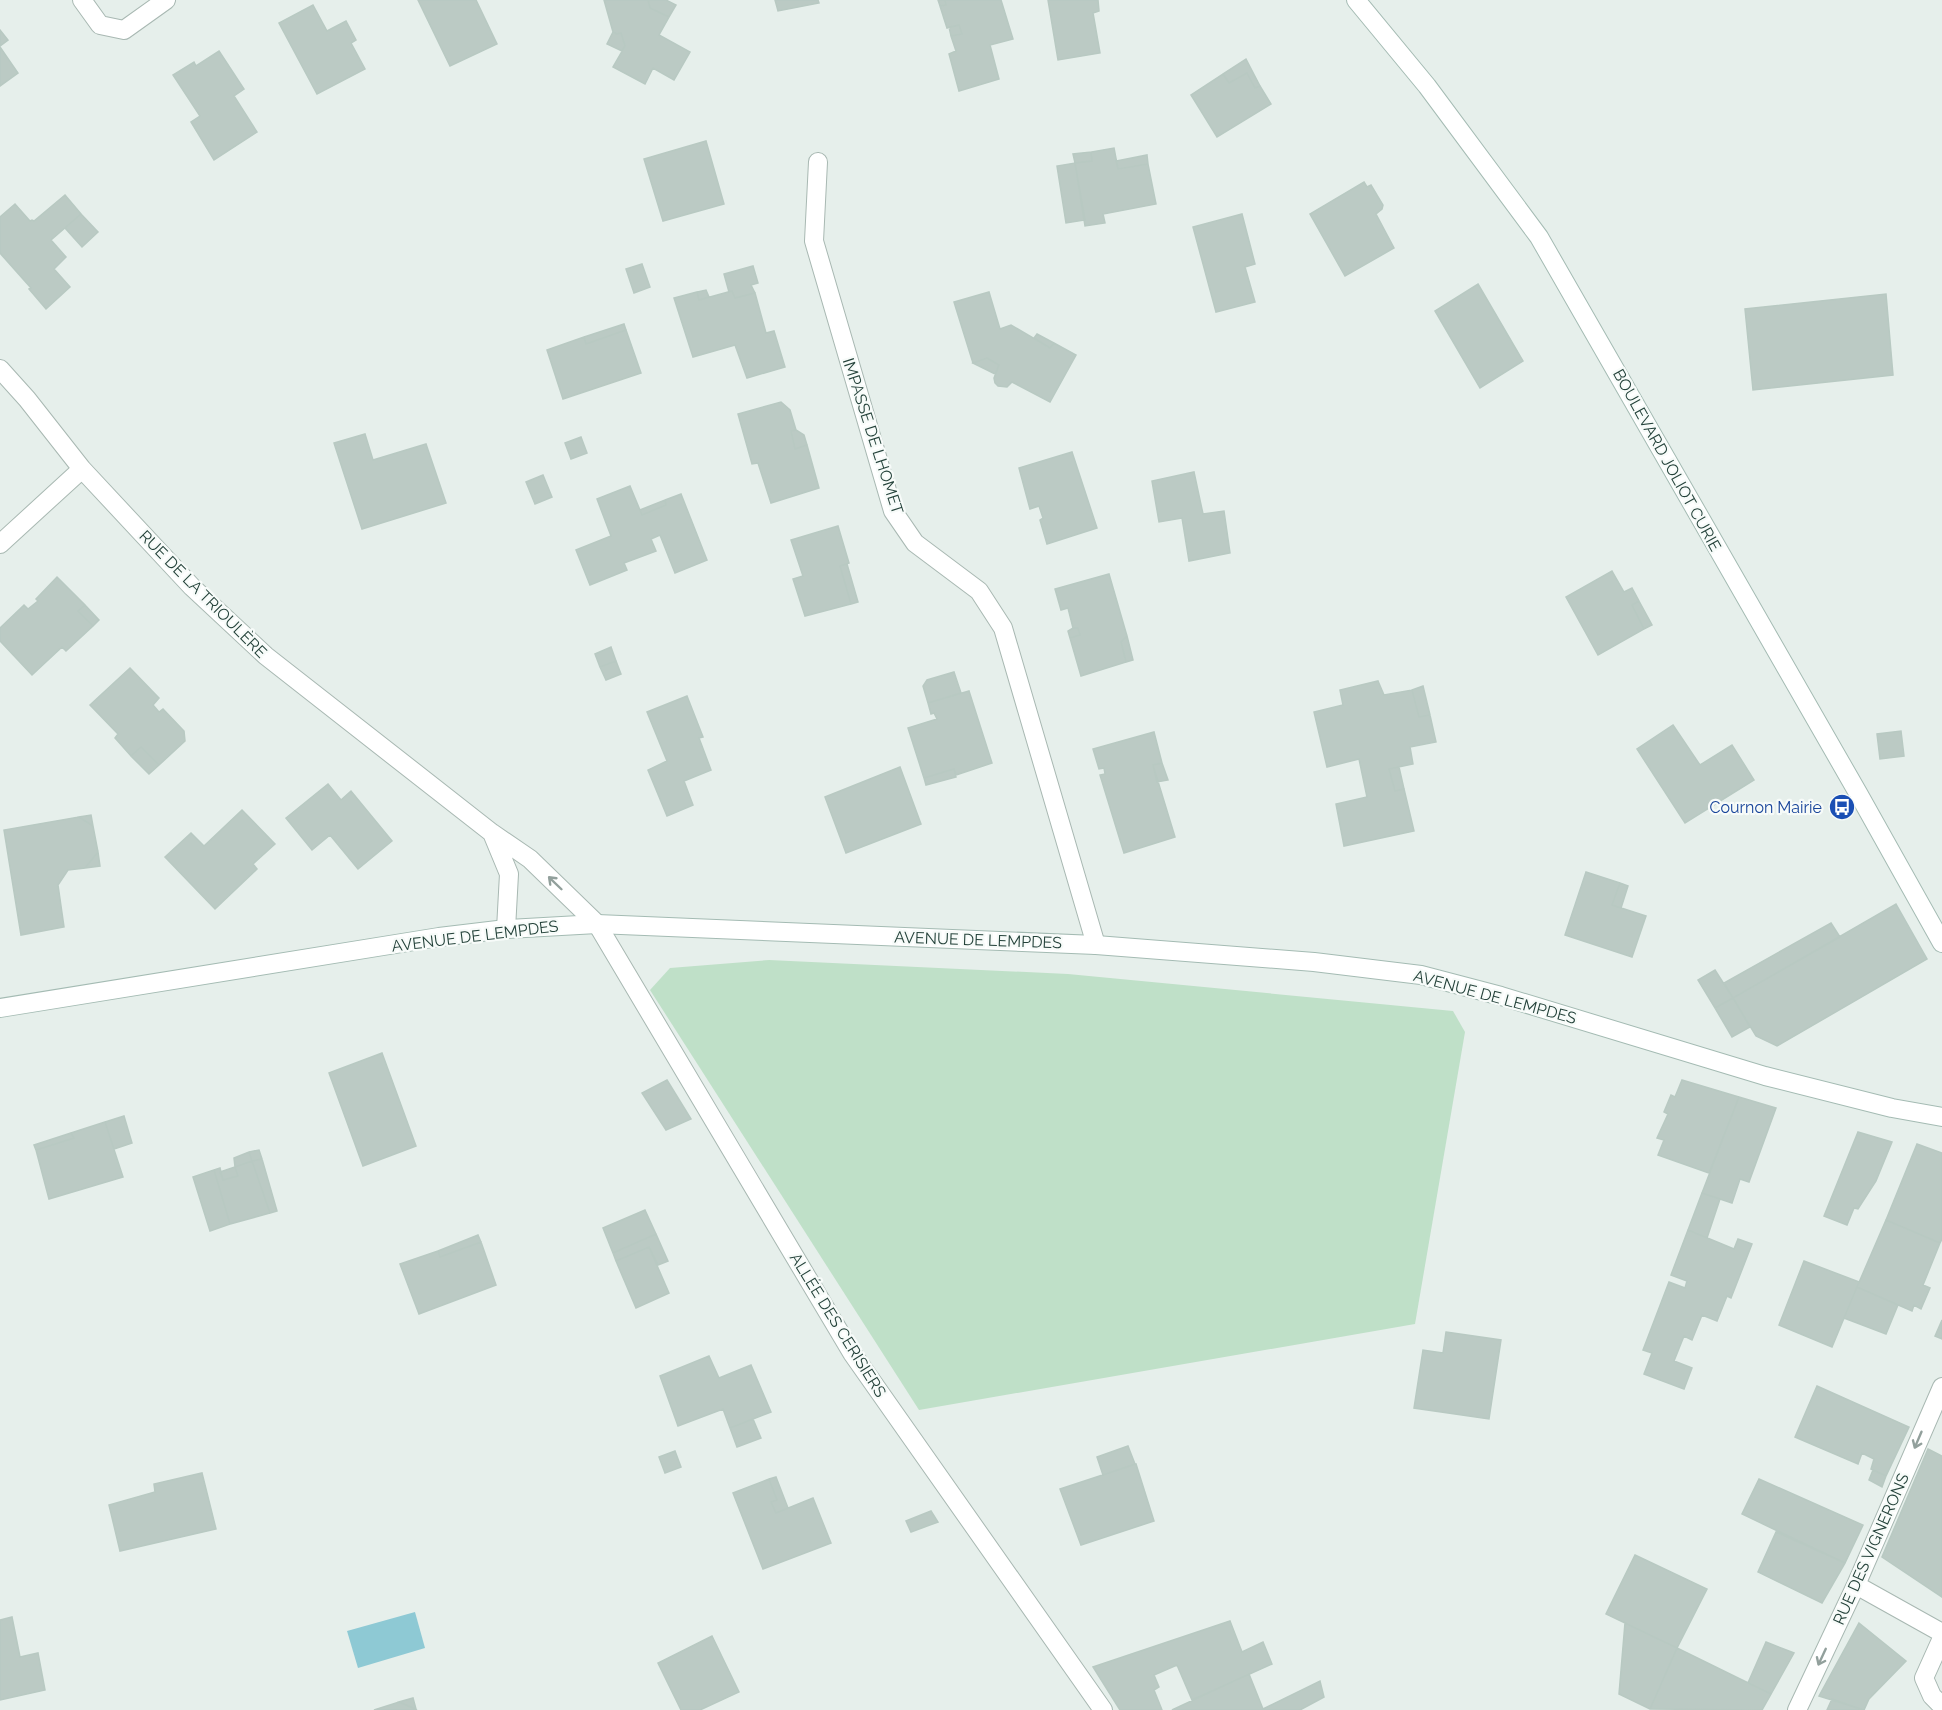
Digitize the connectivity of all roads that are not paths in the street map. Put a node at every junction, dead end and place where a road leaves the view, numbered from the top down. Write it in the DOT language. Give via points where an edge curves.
graph roads {
  1 [pos="82,0"];
  2 [pos="166,0"];
  3 [pos="1356,0"];
  4 [pos="818,162"];
  5 [pos="0,369"];
  6 [pos="82,469"];
  7 [pos="0,544"];
  8 [pos="492,833"];
  9 [pos="597,924"];
  10 [pos="506,929"];
  11 [pos="1942,943"];
  12 [pos="1096,945"];
  13 [pos="0,1008"];
  14 [pos="1942,1117"];
  15 [pos="1942,1387"];
  16 [pos="1856,1585"];
  17 [pos="1942,1635"];
  18 [pos="1942,1706"];
  19 [pos="1103,1710"];
  20 [pos="1797,1710"];
  1 -- 2 [label="street" via="100,25 124,30"];
  3 -- 11 [label="street, BOULEVARD JOLIOT CURIE" via="1427,86 1539,237"];
  4 -- 12 [label="street, IMPASSE DE LHOMET" via="814,241 893,511 915,543 979,591 1003,628"];
  5 -- 6 [label="street, RUE DE LA TRIOULÈRE"];
  6 -- 7 [label="street"];
  6 -- 8 [label="street, RUE DE LA TRIOULÈRE" via="192,587 266,656"];
  9 -- 8 [label="street, RUE DE LA TRIOULÈRE, one-way" via="530,859"];
  8 -- 10 [label="street, RUE DE LA TRIOULÈRE" via="509,874"];
  9 -- 10 [label="street, AVENUE DE LEMPDES"];
  9 -- 12 [label="street, AVENUE DE LEMPDES"];
  9 -- 19 [label="street, ALLÉE DES CERISIERS" via="852,1353"];
  10 -- 13 [label="street, AVENUE DE LEMPDES"];
  12 -- 14 [label="street, AVENUE DE LEMPDES" via="1314,962 1421,975 1765,1076"];
  15 -- 16 [label="street, RUE DES VIGNERONS, one-way"];
  16 -- 17 [label="street"];
  16 -- 20 [label="street, RUE DES VIGNERONS, one-way"];
  17 -- 18 [label="street" via="1924,1678 1932,1696"];
}
